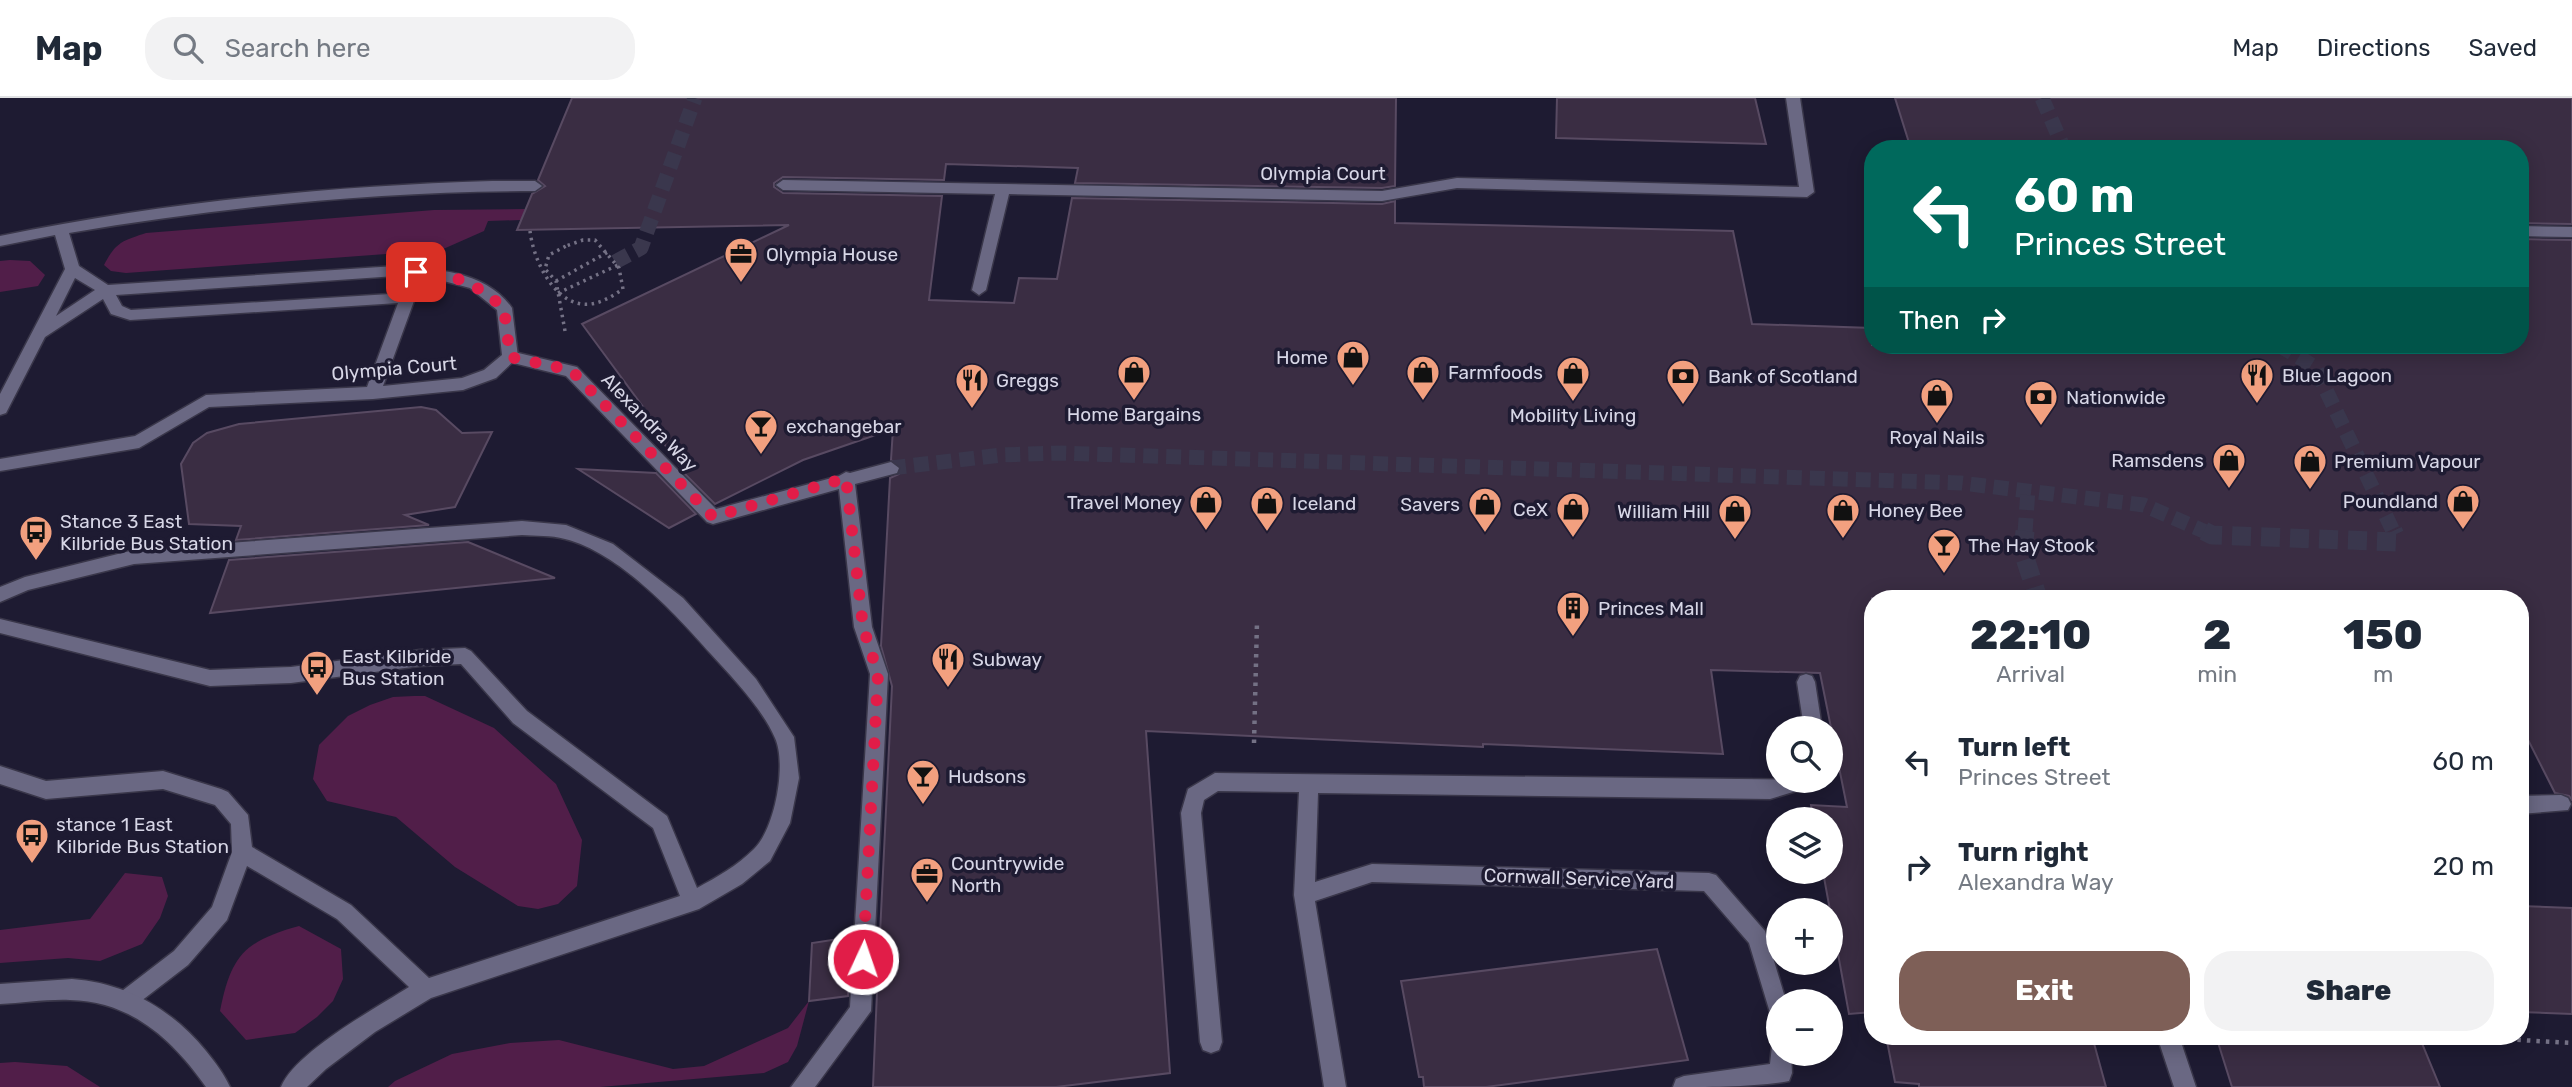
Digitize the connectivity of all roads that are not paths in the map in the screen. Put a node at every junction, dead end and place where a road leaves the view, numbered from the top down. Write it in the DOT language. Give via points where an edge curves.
graph roads {
  1 [pos="1793,98"];
  2 [pos="783,185"];
  3 [pos="535,186"];
  4 [pos="1003,189"];
  5 [pos="60,227"];
  6 [pos="2529,230"];
  7 [pos="2572,232"];
  8 [pos="0,241"];
  9 [pos="72,269"];
  10 [pos="106,290"];
  11 [pos="979,290"];
  12 [pos="38,335"];
  13 [pos="510,357"];
  14 [pos="373,393"];
  15 [pos="0,409"];
  16 [pos="0,465"];
  17 [pos="891,468"];
  18 [pos="846,478"];
  19 [pos="0,595"];
  20 [pos="0,626"];
  21 [pos="1806,682"];
  22 [pos="1811,716"];
  23 [pos="0,775"];
  24 [pos="1309,784"];
  25 [pos="1766,790"];
  26 [pos="2561,804"];
  27 [pos="2529,805"];
  28 [pos="242,852"];
  29 [pos="1304,895"];
  30 [pos="692,902"];
  31 [pos="426,989"];
  32 [pos="1772,989"];
  33 [pos="0,994"];
  34 [pos="125,1001"];
  35 [pos="1211,1042"];
  36 [pos="2171,1045"];
  37 [pos="1781,1066"];
  38 [pos="219,1087"];
  39 [pos="292,1087"];
  40 [pos="802,1087"];
  41 [pos="1335,1087"];
  42 [pos="1684,1087"];
  43 [pos="2185,1087"];
  1 -- 4 [label="street, Olympia Court" via="1807,192 1457,183 1382,197"];
  2 -- 4 [label="street, Olympia Court"];
  3 -- 5 [label="street" via="449,185 297,196"];
  4 -- 11 [label="street"];
  5 -- 8 [label="street"];
  5 -- 9 [label="street"];
  6 -- 7 [label="street"];
  9 -- 10 [label="street"];
  9 -- 12 [label="street"];
  10 -- 12 [label="street"];
  10 -- 13 [label="street" via="397,271 436,274 475,284 504,308"];
  10 -- 14 [label="street" via="116,310 130,315 401,297 406,301"];
  12 -- 15 [label="street"];
  13 -- 14 [label="street, Olympia Court" via="489,374 463,384"];
  13 -- 18 [label="street, Alexandra Way" via="571,370 713,517"];
  14 -- 16 [label="street, Olympia Court" via="206,401 139,442"];
  17 -- 18 [label="street"];
  18 -- 40 [label="street" via="863,627 878,674 860,1011"];
  19 -- 30 [label="street" via="25,584 147,556 522,528 566,532 607,549 677,603 750,685 785,737 789,778 780,822 763,854"];
  20 -- 30 [label="street" via="210,678 291,675 466,656 520,717 660,822"];
  21 -- 22 [label="street"];
  23 -- 28 [label="street" via="46,790 163,780 221,798 241,821"];
  24 -- 25 [label="street"];
  24 -- 29 [label="street"];
  24 -- 35 [label="street" via="1215,782 1195,794 1191,813"];
  26 -- 27 [label="street"];
  28 -- 31 [label="street" via="344,912"];
  28 -- 34 [label="street" via="220,913 181,958"];
  29 -- 32 [label="street, Cornwall Service Yard" via="1371,873 1709,882 1758,938"];
  29 -- 41 [label="street"];
  30 -- 31 [label="street"];
  31 -- 39 [label="street" via="348,1040"];
  33 -- 34 [label="street" via="82,990"];
  34 -- 38 [label="street" via="164,1021"];
  36 -- 43 [label="street"];
  37 -- 42 [label="street" via="1781,1073"];
}
